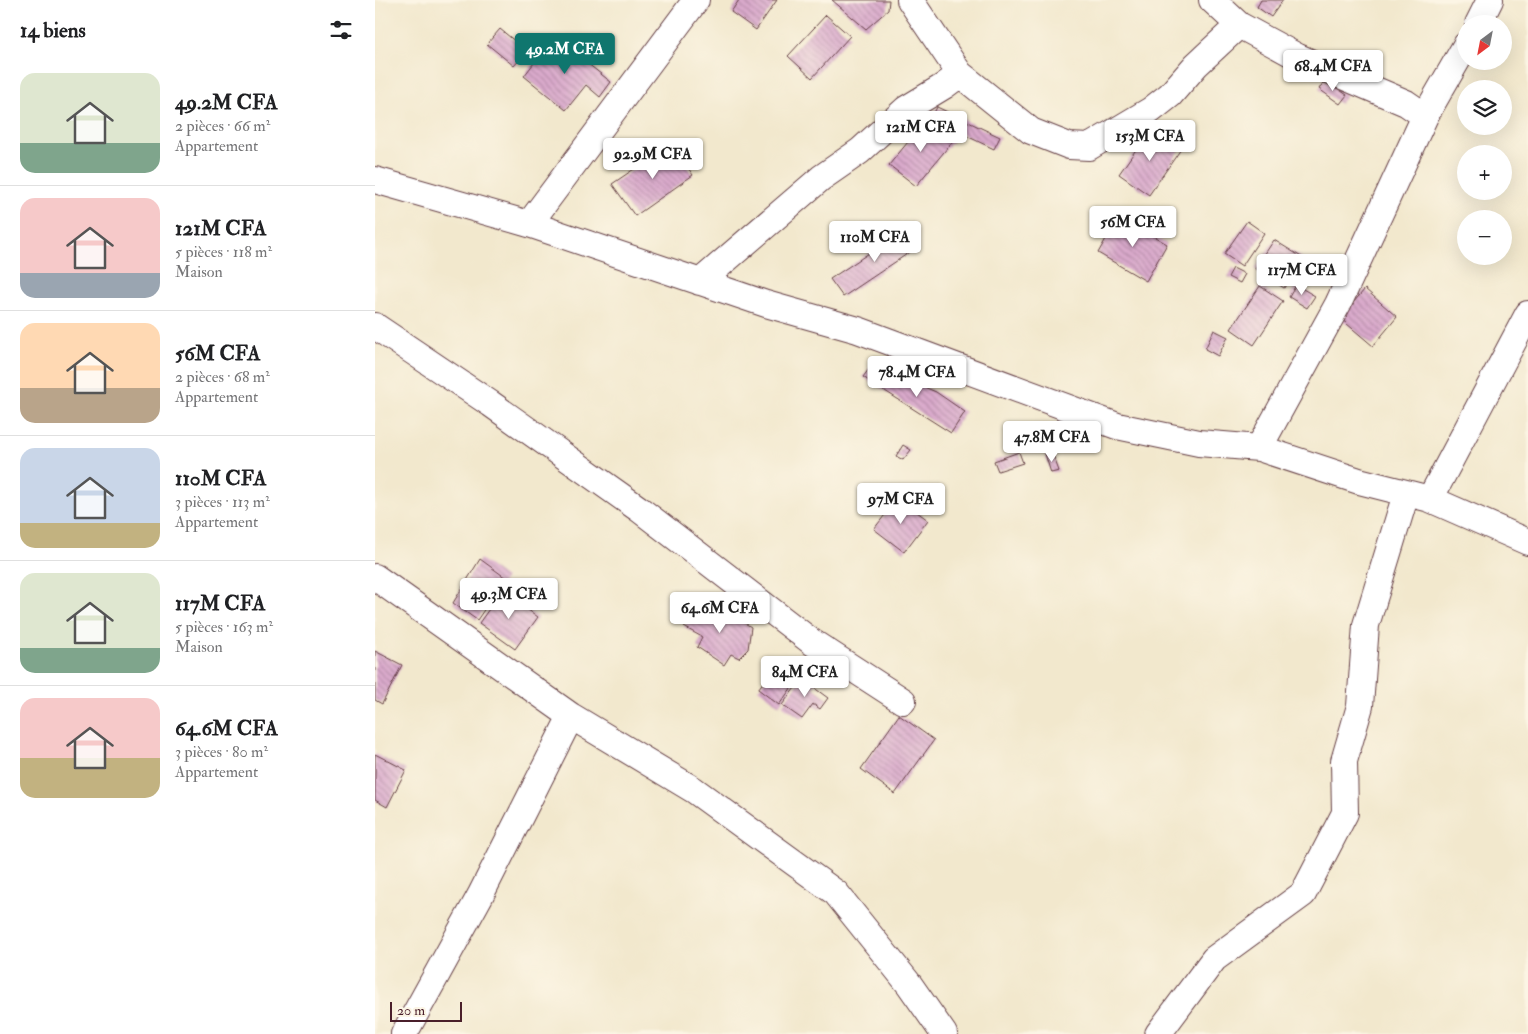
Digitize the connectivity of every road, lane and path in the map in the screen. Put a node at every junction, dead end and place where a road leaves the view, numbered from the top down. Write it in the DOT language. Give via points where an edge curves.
graph roads {
  1 [pos="696,0"];
  2 [pos="910,0"];
  3 [pos="1212,0"];
  4 [pos="1490,0"];
  5 [pos="1482,15"];
  6 [pos="1239,25"];
  7 [pos="1457,61"];
  8 [pos="960,74"];
  9 [pos="1425,116"];
  10 [pos="375,180"];
  11 [pos="529,224"];
  12 [pos="700,282"];
  13 [pos="1528,314"];
  14 [pos="375,326"];
  15 [pos="1259,448"];
  16 [pos="1418,496"];
  17 [pos="1528,542"];
  18 [pos="375,578"];
  19 [pos="903,701"];
  20 [pos="571,716"];
  21 [pos="404,1034"];
  22 [pos="944,1034"];
  23 [pos="1158,1034"];
  1 -- 11 [label="street"];
  2 -- 8 [label="street"];
  3 -- 6 [label="street"];
  4 -- 5 [label="street"];
  6 -- 8 [label="street" via="1196,65 1170,95 1089,147 1069,146 1031,131"];
  6 -- 9 [label="street" via="1298,57 1406,103"];
  7 -- 9 [label="street"];
  8 -- 12 [label="street" via="905,109 860,151 821,178"];
  9 -- 15 [label="street" via="1338,304"];
  10 -- 11 [label="street"];
  11 -- 12 [label="street"];
  12 -- 15 [label="street" via="859,330 1117,426 1199,443"];
  13 -- 16 [label="street"];
  14 -- 19 [label="street" via="639,509 812,642"];
  15 -- 16 [label="street" via="1359,481"];
  16 -- 17 [label="street"];
  16 -- 23 [label="street" via="1366,625 1360,706 1344,761 1345,814 1303,894 1214,959"];
  18 -- 20 [label="street"];
  20 -- 21 [label="street" via="480,896"];
  20 -- 22 [label="street" via="694,790 835,893 909,984"];
}
